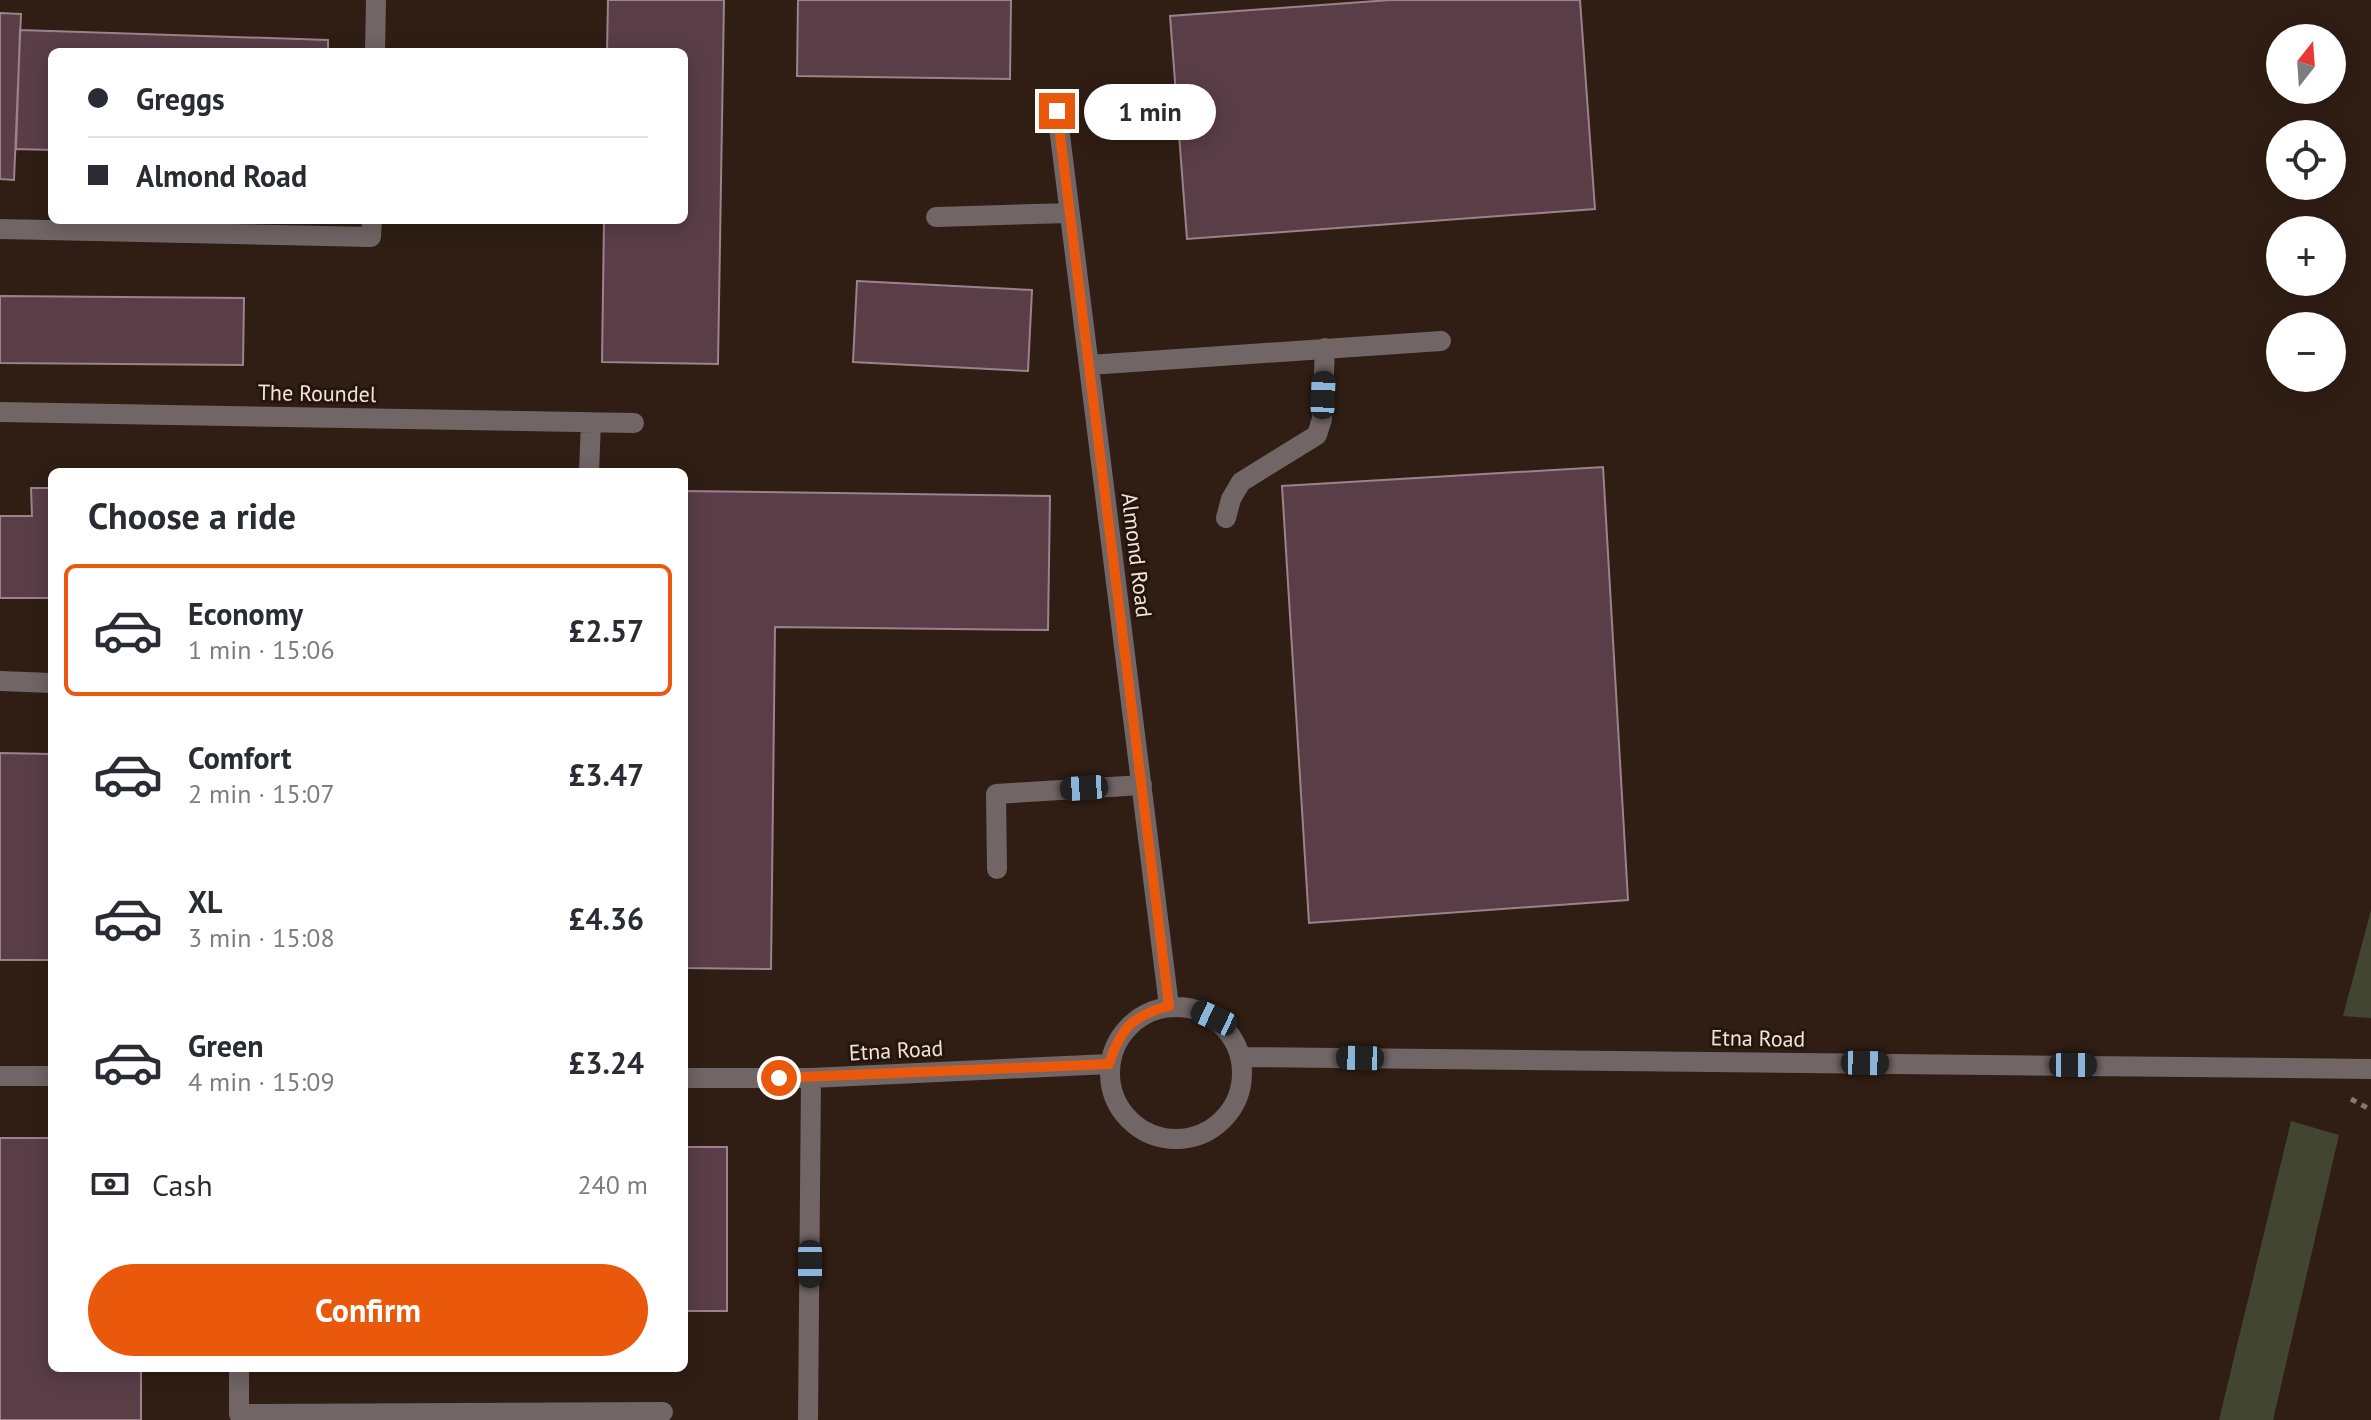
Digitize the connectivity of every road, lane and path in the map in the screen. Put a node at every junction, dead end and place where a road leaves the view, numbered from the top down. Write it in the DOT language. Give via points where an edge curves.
graph roads {
  1 [pos="376,0"];
  2 [pos="375,48"];
  3 [pos="1057,111"];
  4 [pos="1069,213"];
  5 [pos="936,217"];
  6 [pos="372,224"];
  7 [pos="0,229"];
  8 [pos="1441,341"];
  9 [pos="1325,348"];
  10 [pos="1089,365"];
  11 [pos="0,412"];
  12 [pos="591,422"];
  13 [pos="634,423"];
  14 [pos="589,468"];
  15 [pos="1226,518"];
  16 [pos="0,681"];
  17 [pos="48,683"];
  18 [pos="1142,785"];
  19 [pos="997,869"];
  20 [pos="1169,1006"];
  21 [pos="1241,1057"];
  22 [pos="1109,1064"];
  23 [pos="2371,1069"];
  24 [pos="0,1076"];
  25 [pos="48,1076"];
  26 [pos="688,1078"];
  27 [pos="811,1078"];
  28 [pos="239,1372"];
  29 [pos="663,1412"];
  30 [pos="239,1417"];
  31 [pos="808,1420"];
  1 -- 2 [label="street"];
  3 -- 4 [label="street, Almond Road"];
  4 -- 5 [label="street"];
  4 -- 10 [label="street, Almond Road"];
  6 -- 7 [label="street" via="371,237"];
  8 -- 9 [label="street"];
  9 -- 10 [label="street"];
  9 -- 15 [label="street" via="1317,435 1241,482"];
  10 -- 18 [label="street, Almond Road"];
  11 -- 12 [label="street, The Roundel"];
  12 -- 13 [label="street, The Roundel"];
  12 -- 14 [label="street"];
  16 -- 17 [label="street"];
  18 -- 19 [label="street" via="996,794"];
  18 -- 20 [label="street, Almond Road"];
  20 -- 21 [label="street" via="1193,1008 1214,1018 1230,1034"];
  20 -- 22 [label="street" via="1130,1023"];
  21 -- 22 [label="street" via="1236,1103 1203,1134 1179,1140 1156,1137 1127,1118 1110,1088"];
  21 -- 23 [label="street, Etna Road"];
  22 -- 27 [label="street, Etna Road"];
  24 -- 25 [label="street"];
  26 -- 27 [label="street, Etna Road"];
  27 -- 31 [label="street"];
  28 -- 30 [label="street"];
  29 -- 30 [label="street"];
}
